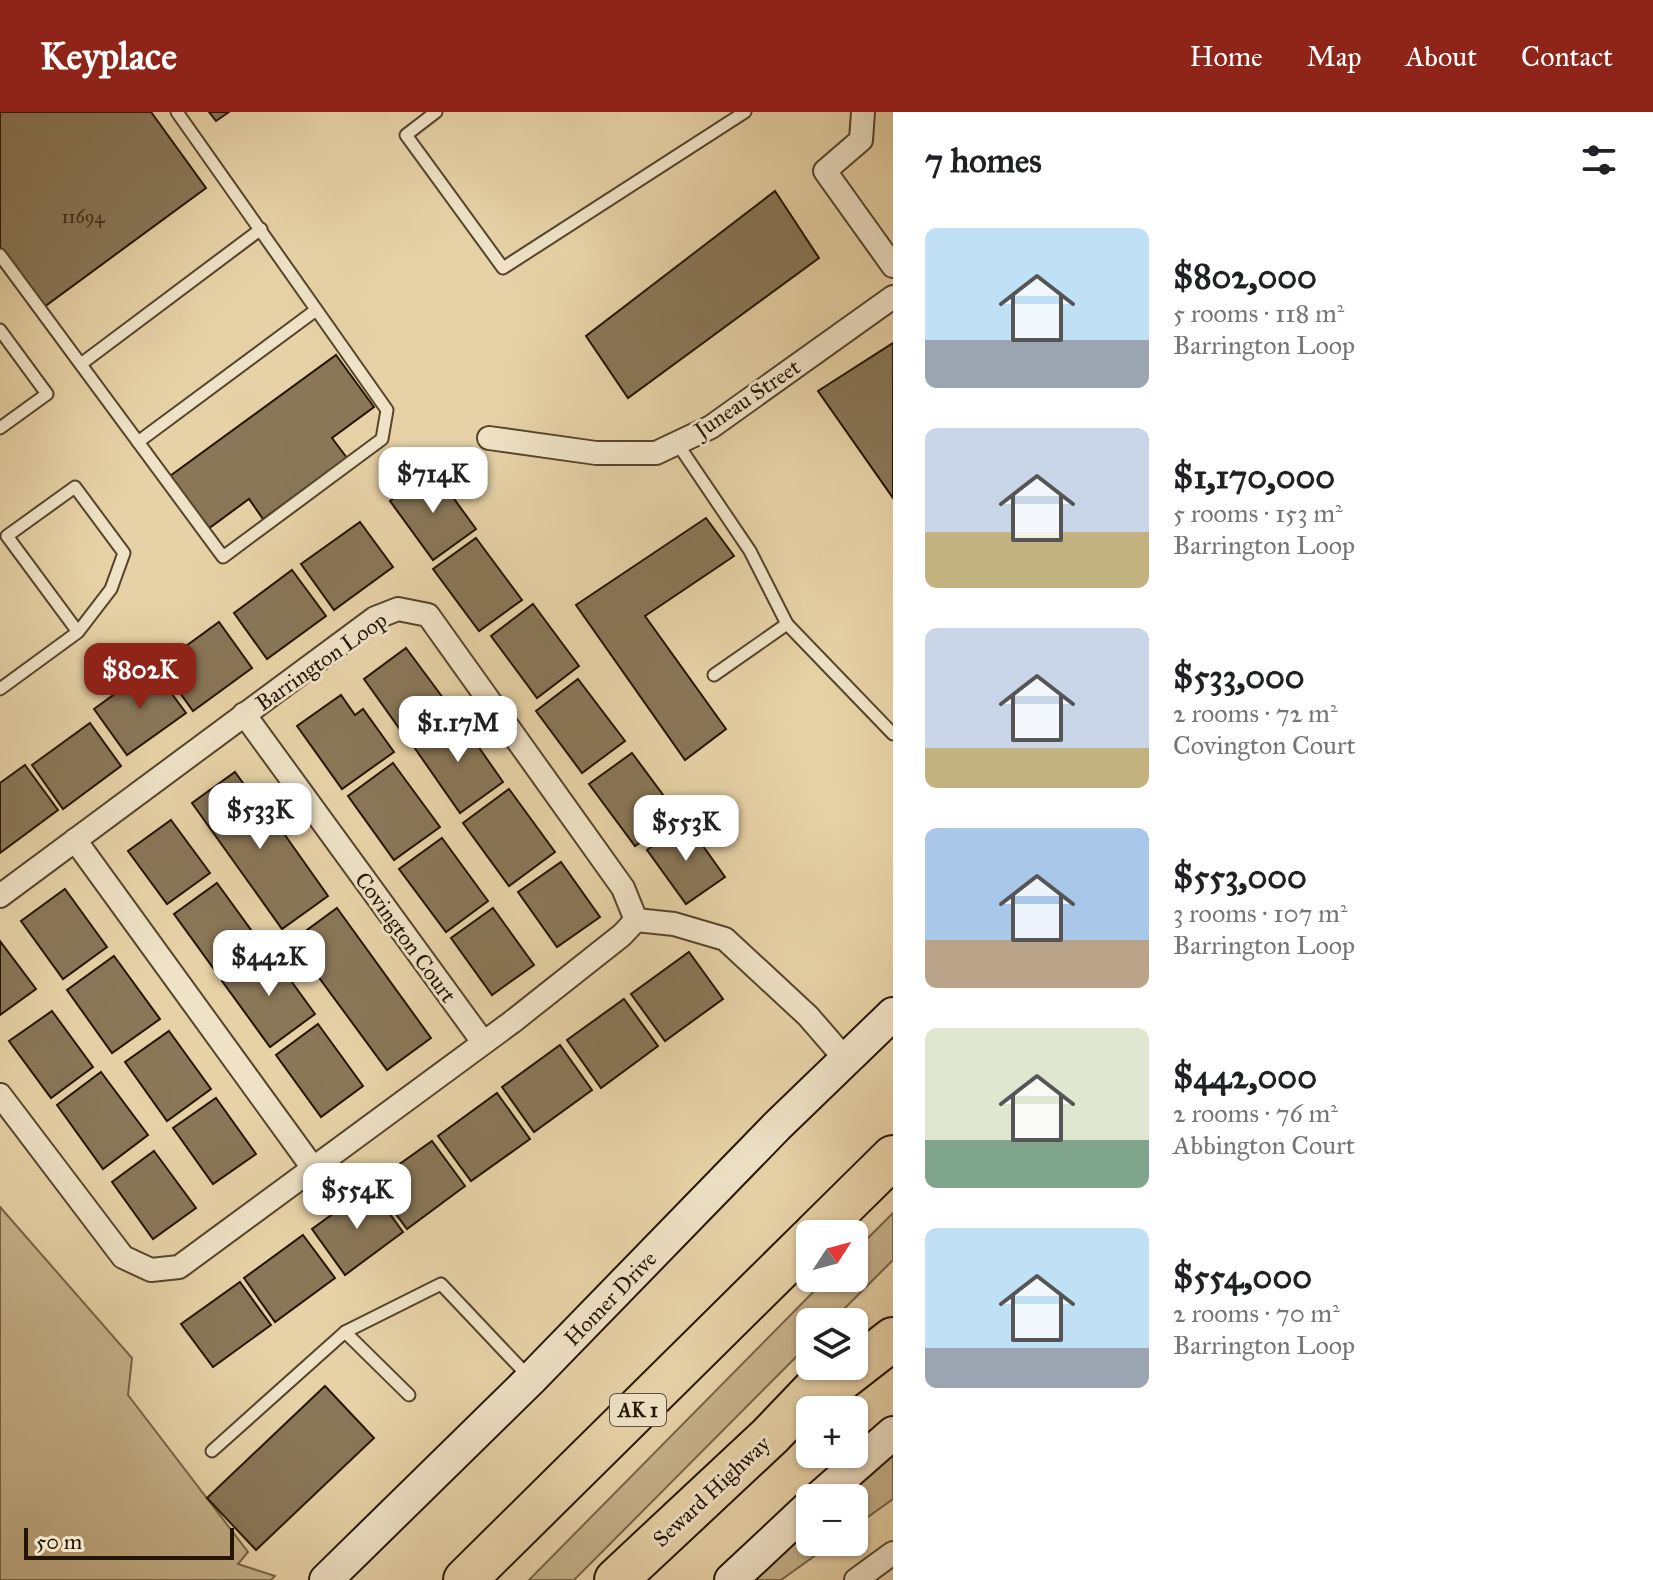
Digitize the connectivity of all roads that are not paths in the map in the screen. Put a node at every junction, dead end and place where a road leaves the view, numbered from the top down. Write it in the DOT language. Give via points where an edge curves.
graph roads {
  1 [pos="177,112"];
  2 [pos="436,112"];
  3 [pos="745,112"];
  4 [pos="863,112"];
  5 [pos="261,229"];
  6 [pos="0,255"];
  7 [pos="893,266"];
  8 [pos="893,297"];
  9 [pos="316,310"];
  10 [pos="0,330"];
  11 [pos="81,364"];
  12 [pos="0,428"];
  13 [pos="489,438"];
  14 [pos="138,442"];
  15 [pos="677,443"];
  16 [pos="787,624"];
  17 [pos="78,632"];
  18 [pos="714,675"];
  19 [pos="0,689"];
  20 [pos="244,714"];
  21 [pos="893,734"];
  22 [pos="75,840"];
  23 [pos="0,896"];
  24 [pos="636,920"];
  25 [pos="893,1014"];
  26 [pos="483,1042"];
  27 [pos="847,1061"];
  28 [pos="0,1095"];
  29 [pos="893,1157"];
  30 [pos="313,1168"];
  31 [pos="829,1220"];
  32 [pos="796,1253"];
  33 [pos="893,1307"];
  34 [pos="345,1332"];
  35 [pos="868,1333"];
  36 [pos="893,1339"];
  37 [pos="531,1379"];
  38 [pos="824,1380"];
  39 [pos="409,1395"];
  40 [pos="893,1433"];
  41 [pos="770,1436"];
  42 [pos="212,1451"];
  43 [pos="835,1484"];
  44 [pos="796,1519"];
  45 [pos="893,1553"];
  46 [pos="326,1580"];
  47 [pos="465,1580"];
  48 [pos="616,1580"];
  49 [pos="731,1580"];
  50 [pos="856,1580"];
  1 -- 5 [label="lane"];
  2 -- 3 [label="lane" via="406,135 503,268"];
  4 -- 7 [label="street" via="861,140 825,171"];
  5 -- 9 [label="lane"];
  5 -- 11 [label="lane"];
  6 -- 11 [label="lane"];
  8 -- 15 [label="street, Juneau Street" via="711,427"];
  9 -- 14 [label="lane"];
  9 -- 14 [label="lane" via="387,410 382,439 223,557"];
  10 -- 12 [label="lane" via="47,394"];
  11 -- 14 [label="lane"];
  13 -- 15 [label="street, Juneau Street" via="596,453 656,453"];
  15 -- 16 [label="lane" via="750,551"];
  16 -- 18 [label="lane"];
  16 -- 21 [label="lane"];
  17 -- 17 [label="lane" via="7,536 75,487 124,553 111,589"];
  17 -- 19 [label="lane"];
  20 -- 22 [label="street, Barrington Loop"];
  20 -- 24 [label="street, Barrington Loop" via="375,618 398,609 428,615 623,888"];
  20 -- 26 [label="street, Covington Court"];
  22 -- 23 [label="street, Barrington Loop"];
  22 -- 30 [label="street"];
  24 -- 26 [label="street"];
  24 -- 27 [label="street" via="674,924 725,939 808,1016"];
  25 -- 27 [label="main road, Homer Drive"];
  26 -- 30 [label="street"];
  27 -- 37 [label="main road, Homer Drive"];
  28 -- 30 [label="street" via="123,1257 151,1270 179,1267"];
  29 -- 31 [label="highway"];
  32 -- 47 [label="highway, AK 1"];
  33 -- 35 [label="highway"];
  34 -- 37 [label="lane" via="441,1284"];
  34 -- 39 [label="lane"];
  34 -- 42 [label="lane"];
  36 -- 41 [label="highway"];
  37 -- 46 [label="main road, Homer Drive"];
  38 -- 41 [label="highway, Seward Highway"];
  40 -- 43 [label="main road"];
  41 -- 48 [label="highway, Seward Highway"];
  44 -- 49 [label="main road"];
  45 -- 50 [label="street"];
}
